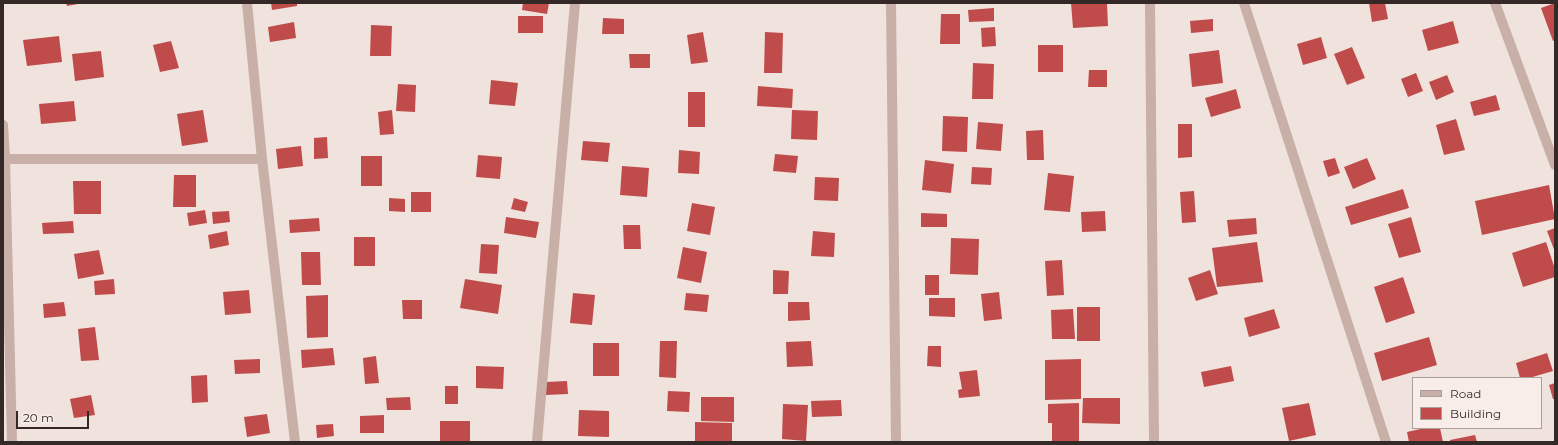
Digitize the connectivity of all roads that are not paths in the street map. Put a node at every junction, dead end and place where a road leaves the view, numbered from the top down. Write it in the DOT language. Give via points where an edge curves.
graph roads {
  1 [pos="247,3"];
  2 [pos="575,3"];
  3 [pos="891,3"];
  4 [pos="1150,3"];
  5 [pos="1244,3"];
  6 [pos="1495,3"];
  7 [pos="3,125"];
  8 [pos="4,159"];
  9 [pos="262,159"];
  10 [pos="1555,165"];
  11 [pos="12,442"];
  12 [pos="295,442"];
  13 [pos="537,442"];
  14 [pos="896,442"];
  15 [pos="1154,442"];
  16 [pos="1386,442"];
  1 -- 9 [label="street"];
  2 -- 13 [label="street"];
  3 -- 14 [label="street"];
  4 -- 15 [label="street"];
  5 -- 16 [label="street"];
  6 -- 10 [label="street"];
  7 -- 8 [label="street"];
  8 -- 9 [label="street"];
  8 -- 11 [label="street"];
  9 -- 12 [label="street"];
}
